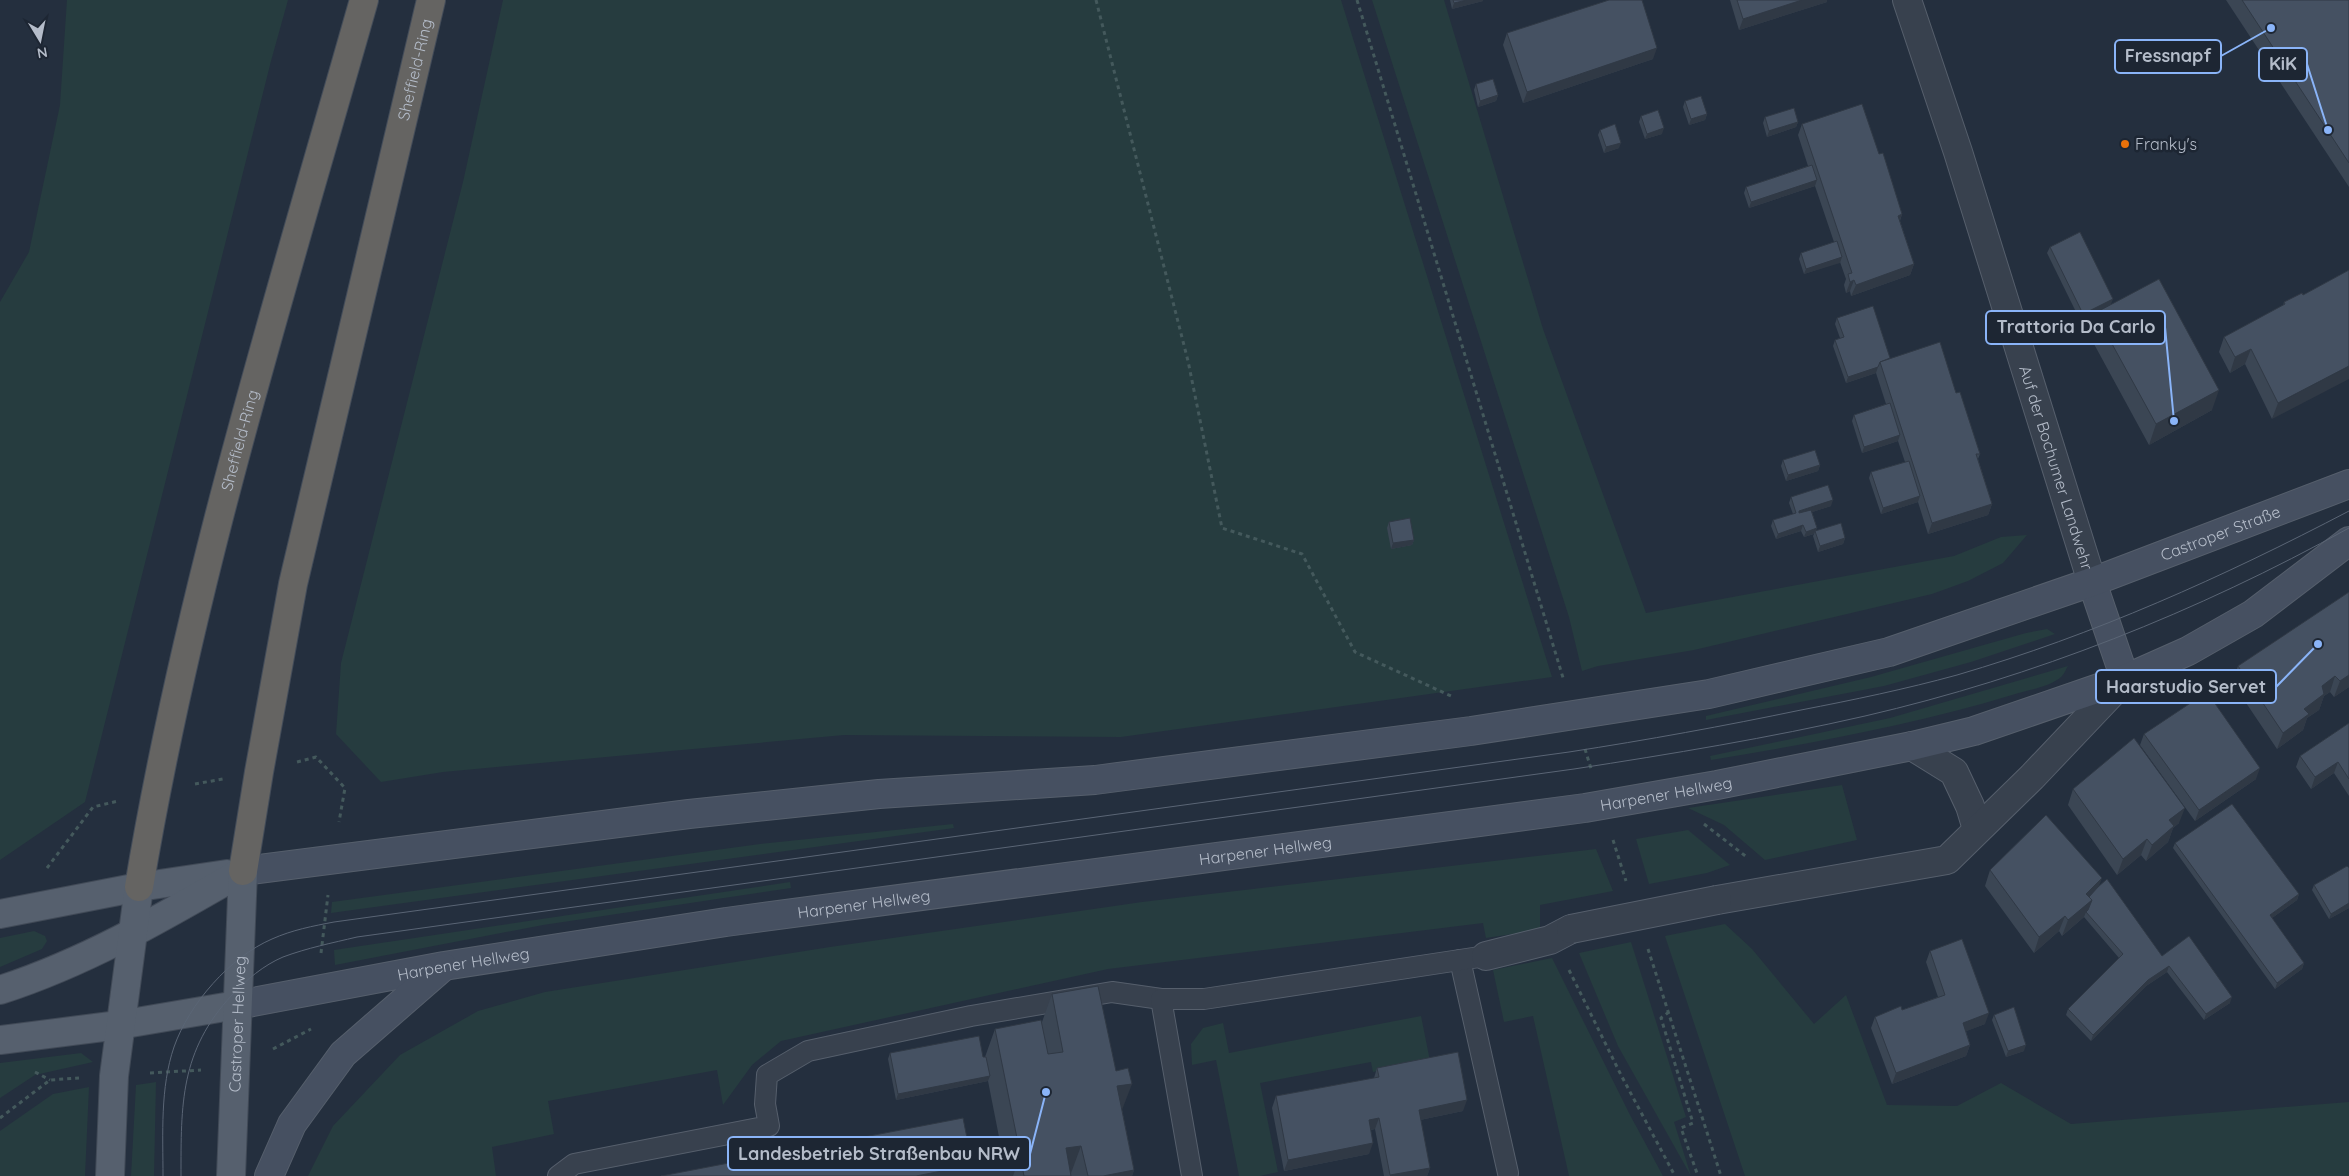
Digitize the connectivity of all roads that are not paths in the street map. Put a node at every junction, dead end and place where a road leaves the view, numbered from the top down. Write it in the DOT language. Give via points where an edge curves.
graph roads {
  1 [pos="364,0"];
  2 [pos="431,0"];
  3 [pos="1907,0"];
  4 [pos="2349,484"];
  5 [pos="2349,541"];
  6 [pos="2092,582"];
  7 [pos="2125,679"];
  8 [pos="1912,746"];
  9 [pos="1977,829"];
  10 [pos="243,872"];
  11 [pos="139,887"];
  12 [pos="7,913"];
  13 [pos="133,935"];
  14 [pos="1473,958"];
  15 [pos="444,966"];
  16 [pos="0,990"];
  17 [pos="1161,999"];
  18 [pos="237,1005"];
  19 [pos="119,1025"];
  20 [pos="0,1040"];
  21 [pos="1508,1173"];
  22 [pos="110,1176"];
  23 [pos="231,1176"];
  24 [pos="268,1176"];
  25 [pos="558,1176"];
  26 [pos="1192,1176"];
  1 -- 11 [label="highway, Sheffield-Ring" via="233,467 190,634 155,792"];
  2 -- 10 [label="highway, Sheffield-Ring" via="293,584"];
  3 -- 6 [label="street, Auf der Bochumer Landwehr"];
  4 -- 6 [label="main road, Castroper Straße"];
  5 -- 7 [label="main road" via="2253,614 2188,651"];
  6 -- 7 [label="main road, Auf der Bochumer Landwehr"];
  6 -- 10 [label="main road" via="1889,652 1709,694 1560,718 1095,780 878,794 689,814"];
  7 -- 8 [label="main road" via="1974,731"];
  7 -- 9 [label="street" via="2032,777"];
  8 -- 9 [label="street" via="1954,772"];
  8 -- 15 [label="main road, Harpener Hellweg" via="1584,808 746,920"];
  9 -- 14 [label="street, bridge" via="1947,860 1717,900"];
  10 -- 11 [label="main road"];
  10 -- 13 [label="main road"];
  10 -- 18 [label="main road, Castroper Hellweg"];
  11 -- 12 [label="main road"];
  11 -- 13 [label="main road"];
  13 -- 16 [label="main road"];
  13 -- 19 [label="main road"];
  14 -- 17 [label="lane" via="1204,999"];
  14 -- 21 [label="lane"];
  15 -- 18 [label="main road, Harpener Hellweg"];
  15 -- 24 [label="main road" via="343,1054 292,1124"];
  17 -- 25 [label="lane" via="1112,992 971,1016 808,1051 767,1074 765,1104 769,1126 574,1164"];
  17 -- 26 [label="lane"];
  18 -- 19 [label="main road, Harpener Hellweg"];
  18 -- 23 [label="main road, Castroper Hellweg"];
  19 -- 20 [label="main road, Harpener Hellweg"];
  19 -- 22 [label="main road"];
}
